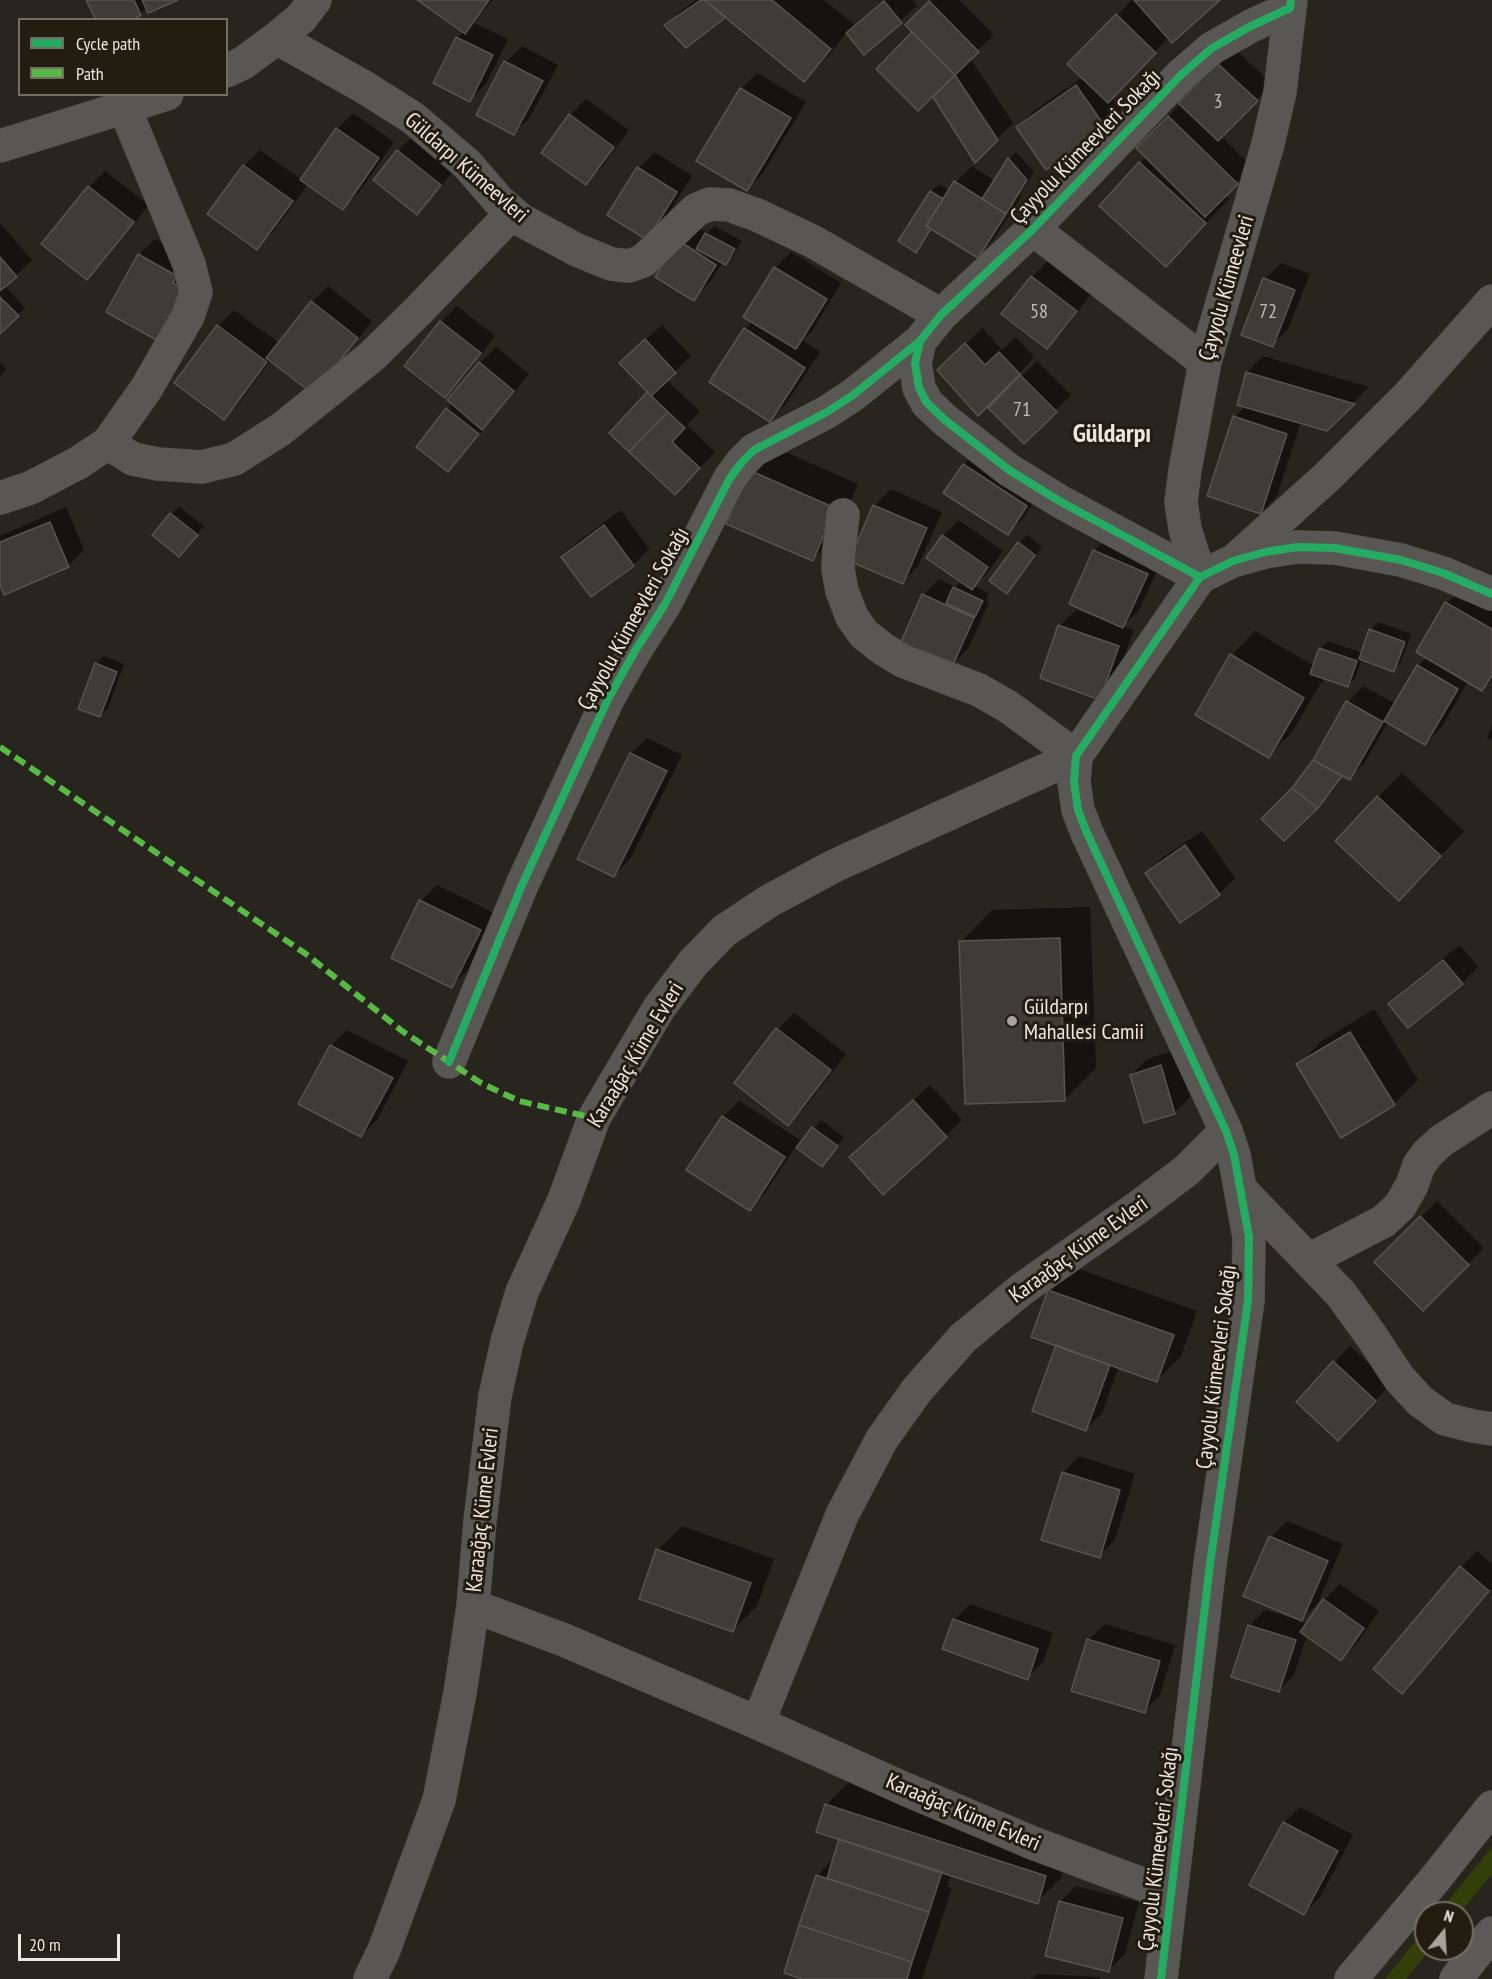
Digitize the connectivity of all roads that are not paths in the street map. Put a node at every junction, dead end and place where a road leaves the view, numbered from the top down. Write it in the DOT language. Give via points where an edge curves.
graph roads {
  1 [pos="315,0"];
  2 [pos="1288,3"];
  3 [pos="277,38"];
  4 [pos="228,70"];
  5 [pos="161,96"];
  6 [pos="125,109"];
  7 [pos="0,147"];
  8 [pos="512,213"];
  9 [pos="1033,229"];
  10 [pos="1492,301"];
  11 [pos="940,315"];
  12 [pos="920,340"];
  13 [pos="1205,362"];
  14 [pos="108,443"];
  15 [pos="0,498"];
  16 [pos="843,515"];
  17 [pos="1233,561"];
  18 [pos="1200,577"];
  19 [pos="1492,594"];
  20 [pos="1076,756"];
  21 [pos="449,1062"];
  22 [pos="1492,1108"];
  23 [pos="1226,1131"];
  24 [pos="1242,1191"];
  25 [pos="1309,1260"];
  26 [pos="1492,1429"];
  27 [pos="474,1606"];
  28 [pos="758,1723"];
  29 [pos="1492,1807"];
  30 [pos="1172,1895"];
  31 [pos="1492,1933"];
  32 [pos="370,1979"];
  33 [pos="1161,1979"];
  34 [pos="1351,1979"];
  35 [pos="1456,1979"];
  1 -- 3 [label="street"];
  2 -- 9 [label="street, Çayyolu Kümeevleri Sokağı" via="1212,48 1181,75"];
  2 -- 13 [label="street, Çayyolu Kümeevleri" via="1280,92 1268,144"];
  3 -- 4 [label="street"];
  3 -- 8 [label="street, Güldarpı Kümeevleri" via="413,118 467,164"];
  5 -- 6 [label="street"];
  6 -- 7 [label="street"];
  6 -- 14 [label="street" via="189,264 196,291 188,316 146,389"];
  8 -- 11 [label="street, Güldarpı Kümeevleri" via="576,250 611,264 629,266 644,261 696,210 710,204 729,205 812,241"];
  8 -- 14 [label="street" via="371,357 280,430 234,459 202,467 158,464 134,459"];
  9 -- 11 [label="street, Çayyolu Kümeevleri Sokağı"];
  9 -- 13 [label="street"];
  10 -- 17 [label="street" via="1328,476"];
  11 -- 12 [label="street, Çayyolu Kümeevleri Sokağı"];
  12 -- 18 [label="street" via="915,363 918,388 945,420 1009,470"];
  12 -- 21 [label="street, Çayyolu Kümeevleri Sokağı" via="853,395 754,450 730,478 665,604 608,699 522,885"];
  13 -- 18 [label="street, Çayyolu Kümeevleri" via="1180,502"];
  14 -- 15 [label="street" via="30,488"];
  16 -- 20 [label="street" via="838,550 842,591 864,634 903,661 979,690 1007,706"];
  17 -- 18 [label="street"];
  17 -- 19 [label="street" via="1297,547 1335,548 1401,560"];
  18 -- 20 [label="street"];
  20 -- 23 [label="street, Çayyolu Kümeevleri Sokağı" via="1078,810 1087,833"];
  20 -- 27 [label="street, Karaağaç Küme Evleri" via="834,866 769,901 724,931 693,963 659,1008 594,1118 564,1200 522,1292 495,1396"];
  22 -- 25 [label="street" via="1428,1153 1400,1206 1384,1221"];
  23 -- 24 [label="street, Çayyolu Kümeevleri Sokağı"];
  23 -- 28 [label="street, Karaağaç Küme Evleri" via="1187,1170 1022,1289 963,1338 917,1390 882,1439 842,1515"];
  24 -- 25 [label="street"];
  24 -- 30 [label="street, Çayyolu Kümeevleri Sokağı" via="1249,1237 1248,1301 1210,1564"];
  25 -- 26 [label="street" via="1341,1294 1399,1378 1420,1401 1444,1419"];
  27 -- 28 [label="street, Karaağaç Küme Evleri"];
  27 -- 32 [label="street, Karaağaç Küme Evleri" via="439,1800"];
  28 -- 30 [label="street, Karaağaç Küme Evleri" via="1033,1843"];
  29 -- 34 [label="main road"];
  30 -- 33 [label="street, Çayyolu Kümeevleri Sokağı"];
  31 -- 35 [label="main road"];
}
